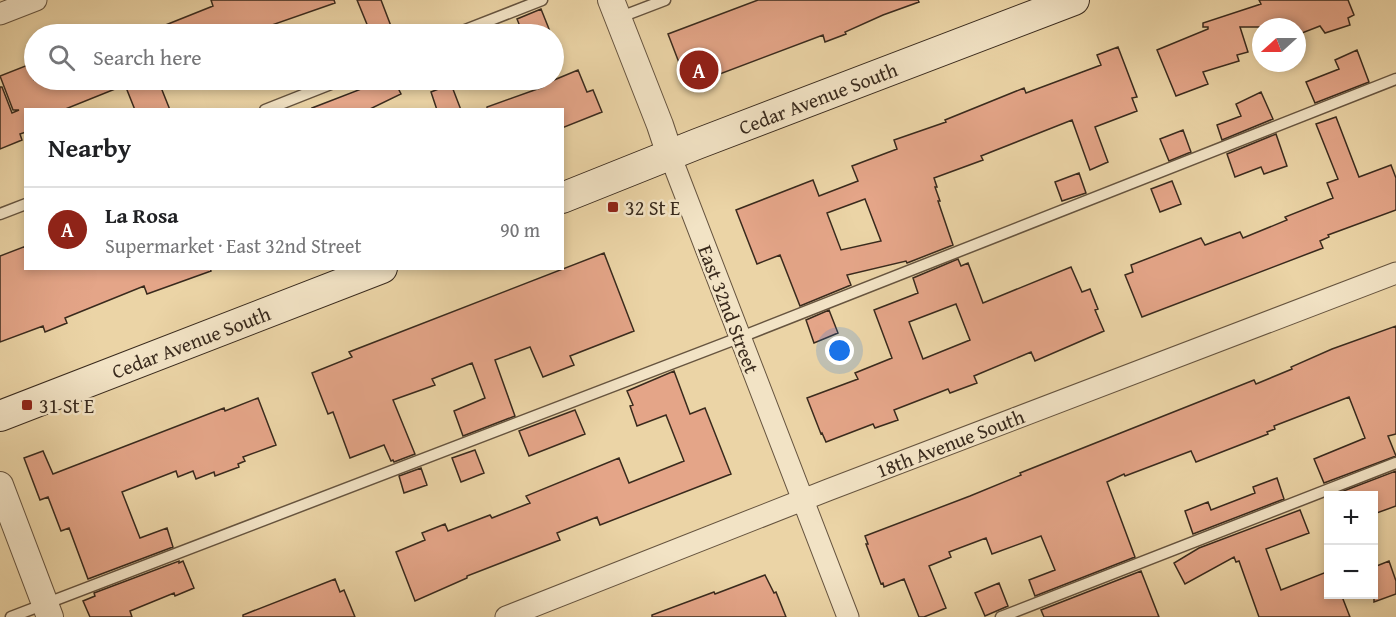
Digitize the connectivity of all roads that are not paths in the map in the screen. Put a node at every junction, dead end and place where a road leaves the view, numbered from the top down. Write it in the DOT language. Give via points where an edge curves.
graph roads {
  1 [pos="36,0"];
  2 [pos="542,0"];
  3 [pos="665,0"];
  4 [pos="1074,0"];
  5 [pos="614,9"];
  6 [pos="0,14"];
  7 [pos="481,24"];
  8 [pos="1396,79"];
  9 [pos="316,90"];
  10 [pos="270,108"];
  11 [pos="670,155"];
  12 [pos="564,197"];
  13 [pos="24,205"];
  14 [pos="0,214"];
  15 [pos="377,270"];
  16 [pos="1396,273"];
  17 [pos="741,337"];
  18 [pos="0,416"];
  19 [pos="1396,463"];
  20 [pos="0,485"];
  21 [pos="803,500"];
  22 [pos="48,610"];
  23 [pos="11,617"];
  24 [pos="506,617"];
  25 [pos="848,617"];
  26 [pos="1001,617"];
  1 -- 6 [label="street"];
  2 -- 7 [label="lane"];
  3 -- 5 [label="lane"];
  4 -- 11 [label="main road, Cedar Avenue South"];
  5 -- 11 [label="street, East 32nd Street"];
  8 -- 17 [label="lane"];
  9 -- 10 [label="lane"];
  11 -- 12 [label="main road, Cedar Avenue South"];
  11 -- 17 [label="street, East 32nd Street"];
  13 -- 14 [label="lane"];
  15 -- 18 [label="main road, Cedar Avenue South"];
  16 -- 21 [label="street, 18th Avenue South"];
  17 -- 21 [label="street, East 32nd Street"];
  17 -- 22 [label="lane"];
  19 -- 26 [label="lane"];
  20 -- 22 [label="street"];
  21 -- 24 [label="street, 18th Avenue South"];
  21 -- 25 [label="street, East 32nd Street"];
  22 -- 23 [label="lane"];
}
